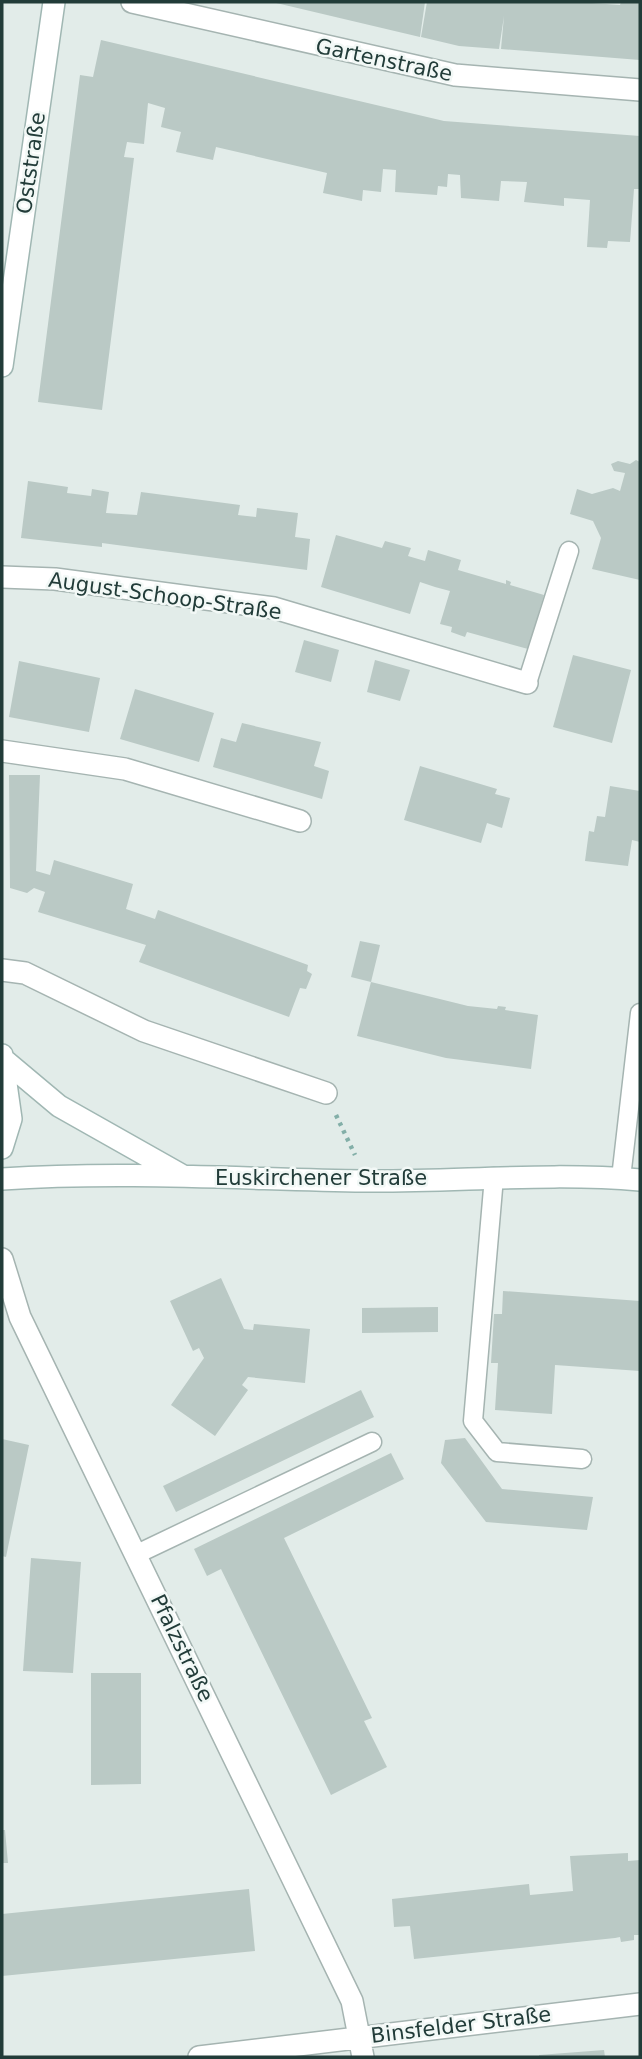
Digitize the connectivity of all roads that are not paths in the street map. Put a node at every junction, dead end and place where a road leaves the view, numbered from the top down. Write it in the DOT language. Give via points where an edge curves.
graph roads {
  1 [pos="54,2"];
  2 [pos="132,2"];
  3 [pos="640,90"];
  4 [pos="2,366"];
  5 [pos="569,551"];
  6 [pos="2,577"];
  7 [pos="527,683"];
  8 [pos="2,751"];
  9 [pos="300,821"];
  10 [pos="2,970"];
  11 [pos="640,1013"];
  12 [pos="2,1057"];
  13 [pos="326,1093"];
  14 [pos="2,1148"];
  15 [pos="185,1177"];
  16 [pos="494,1177"];
  17 [pos="2,1179"];
  18 [pos="631,1179"];
  19 [pos="2,1259"];
  20 [pos="11,1322"];
  21 [pos="372,1442"];
  22 [pos="582,1459"];
  23 [pos="137,1554"];
  24 [pos="640,2004"];
  25 [pos="362,2047"];
  26 [pos="199,2057"];
  1 -- 4 [label="street, Oststraße"];
  2 -- 3 [label="street, Gartenstraße" via="455,75"];
  5 -- 7 [label="lane"];
  6 -- 7 [label="street, August-Schoop-Straße" via="55,579 274,608"];
  8 -- 9 [label="street" via="125,769"];
  10 -- 13 [label="street" via="25,973 144,1031"];
  11 -- 18 [label="lane"];
  12 -- 14 [label="street" via="10,1119"];
  12 -- 15 [label="street" via="59,1106"];
  15 -- 16 [label="street, Euskirchener Straße" via="367,1181"];
  15 -- 17 [label="street, Euskirchener Straße"];
  16 -- 18 [label="street, Euskirchener Straße"];
  16 -- 22 [label="lane" via="473,1422 498,1452"];
  19 -- 20 [label="street, Pfalzstraße"];
  20 -- 23 [label="street, Pfalzstraße"];
  21 -- 23 [label="lane"];
  23 -- 25 [label="street, Pfalzstraße" via="352,2001"];
  24 -- 25 [label="street, Binsfelder Straße"];
  25 -- 26 [label="street, Binsfelder Straße"];
}
